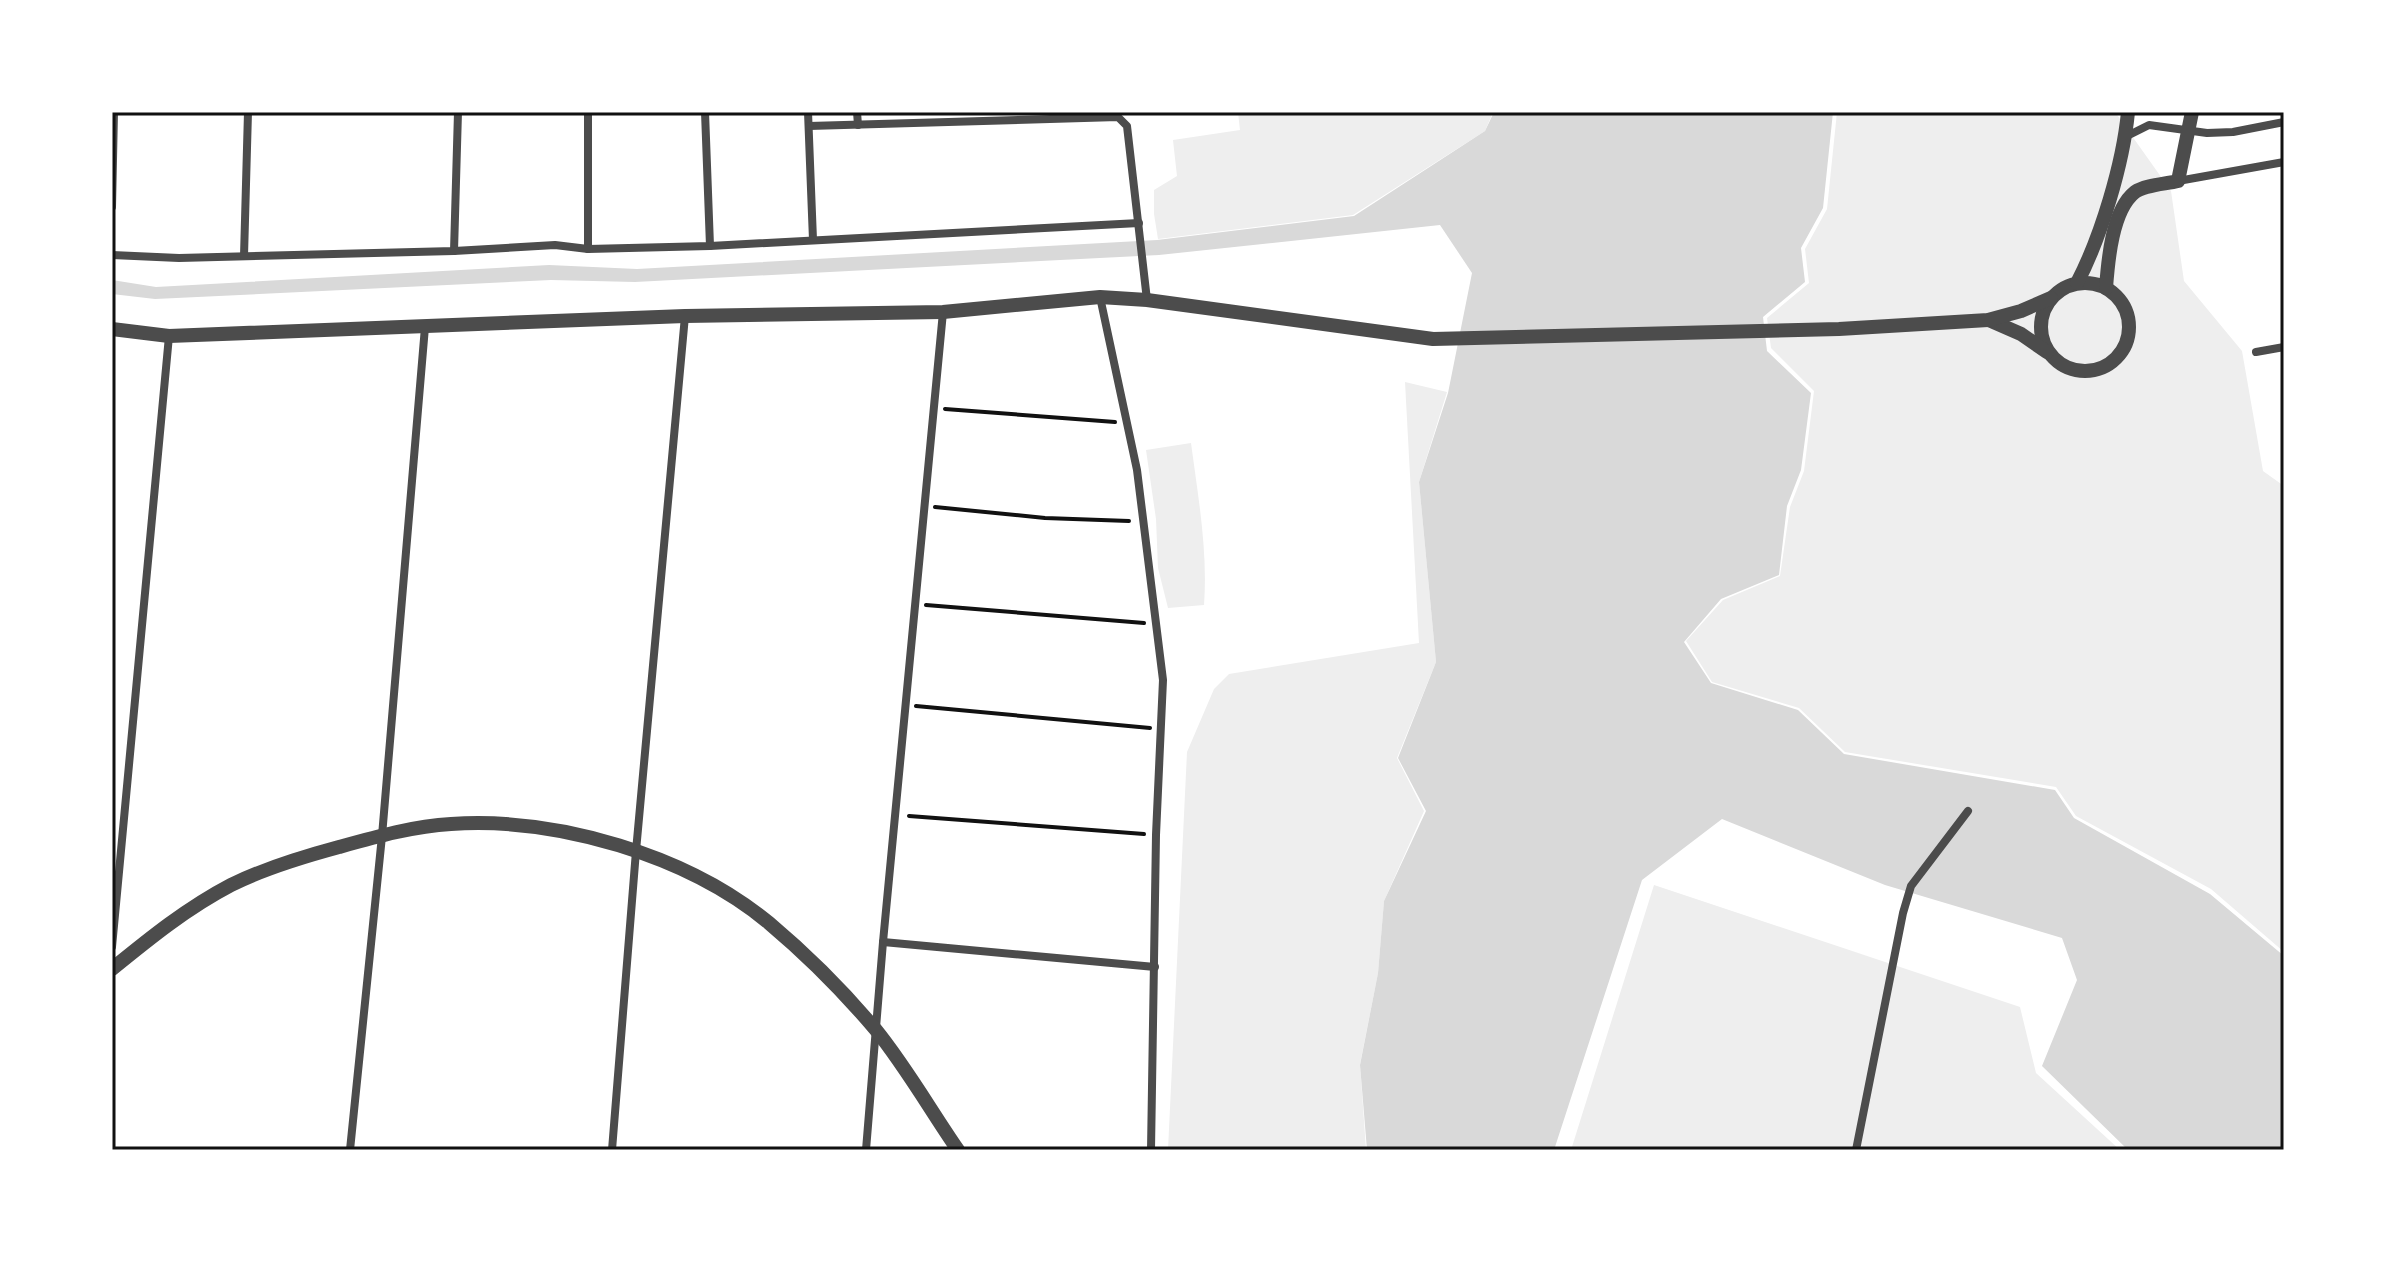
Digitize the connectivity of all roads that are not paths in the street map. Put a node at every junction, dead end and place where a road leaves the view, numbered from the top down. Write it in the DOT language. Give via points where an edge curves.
graph roads {
  1 [pos="114,112"];
  2 [pos="248,112"];
  3 [pos="458,112"];
  4 [pos="588,112"];
  5 [pos="705,112"];
  6 [pos="808,112"];
  7 [pos="857,112"];
  8 [pos="2128,112"];
  9 [pos="2192,112"];
  10 [pos="1080,115"];
  11 [pos="969,117"];
  12 [pos="2284,122"];
  13 [pos="858,125"];
  14 [pos="809,126"];
  15 [pos="2188,130"];
  16 [pos="2125,137"];
  17 [pos="2284,162"];
  18 [pos="2178,181"];
  19 [pos="112,207"];
  20 [pos="1139,223"];
  21 [pos="813,240"];
  22 [pos="710,246"];
  23 [pos="588,249"];
  24 [pos="454,251"];
  25 [pos="112,255"];
  26 [pos="244,256"];
  27 [pos="2077,283"];
  28 [pos="2106,288"];
  29 [pos="1100,297"];
  30 [pos="2051,298"];
  31 [pos="1147,300"];
  32 [pos="943,312"];
  33 [pos="685,316"];
  34 [pos="1988,320"];
  35 [pos="425,327"];
  36 [pos="112,329"];
  37 [pos="169,336"];
  38 [pos="2284,347"];
  39 [pos="2256,352"];
  40 [pos="2049,353"];
  41 [pos="1968,811"];
  42 [pos="382,836"];
  43 [pos="636,851"];
  44 [pos="883,942"];
  45 [pos="112,947"];
  46 [pos="1155,967"];
  47 [pos="112,969"];
  48 [pos="877,1031"];
  49 [pos="350,1150"];
  50 [pos="612,1150"];
  51 [pos="866,1150"];
  52 [pos="958,1150"];
  53 [pos="1151,1150"];
  54 [pos="1856,1150"];
  1 -- 19 [label="street"];
  2 -- 26 [label="street"];
  3 -- 24 [label="street"];
  4 -- 23 [label="street"];
  5 -- 22 [label="street"];
  6 -- 14 [label="street"];
  7 -- 13 [label="street"];
  8 -- 16 [label="street"];
  9 -- 15 [label="street"];
  10 -- 11 [label="street"];
  10 -- 20 [label="street" via="1118,117 1127,126"];
  11 -- 13 [label="street"];
  12 -- 15 [label="street" via="2233,132"];
  13 -- 14 [label="street"];
  14 -- 21 [label="street"];
  15 -- 16 [label="street" via="2149,125"];
  15 -- 18 [label="street"];
  16 -- 27 [label="street" via="2094,250"];
  17 -- 18 [label="street"];
  18 -- 28 [label="street" via="2136,191 2122,208 2108,253"];
  20 -- 21 [label="street"];
  20 -- 31 [label="street"];
  21 -- 22 [label="street"];
  22 -- 23 [label="street"];
  23 -- 24 [label="street" via="555,245"];
  24 -- 26 [label="street"];
  25 -- 26 [label="street"];
  27 -- 28 [label="street"];
  27 -- 30 [label="street"];
  28 -- 40 [label="street" via="2117,296 2129,320 2125,346 2117,357 2107,366 2082,372"];
  29 -- 31 [label="street"];
  29 -- 32 [label="street"];
  29 -- 46 [label="street" via="1144,522 1163,680"];
  30 -- 34 [label="street"];
  30 -- 40 [label="street" via="2040,325"];
  31 -- 34 [label="street" via="1433,339"];
  32 -- 33 [label="street"];
  32 -- 44 [label="street"];
  33 -- 35 [label="street"];
  33 -- 43 [label="street"];
  34 -- 40 [label="street"];
  35 -- 37 [label="street"];
  35 -- 42 [label="street"];
  36 -- 37 [label="street"];
  37 -- 45 [label="street"];
  38 -- 39 [label="street"];
  41 -- 54 [label="street" via="1911,886"];
  42 -- 43 [label="street" via="448,824 532,825"];
  42 -- 47 [label="street" via="307,856 231,885 170,921"];
  42 -- 49 [label="street"];
  43 -- 48 [label="street" via="704,881 768,922"];
  43 -- 50 [label="street"];
  44 -- 46 [label="street"];
  44 -- 48 [label="street"];
  46 -- 53 [label="street"];
  48 -- 51 [label="street"];
  48 -- 52 [label="street"];
}
